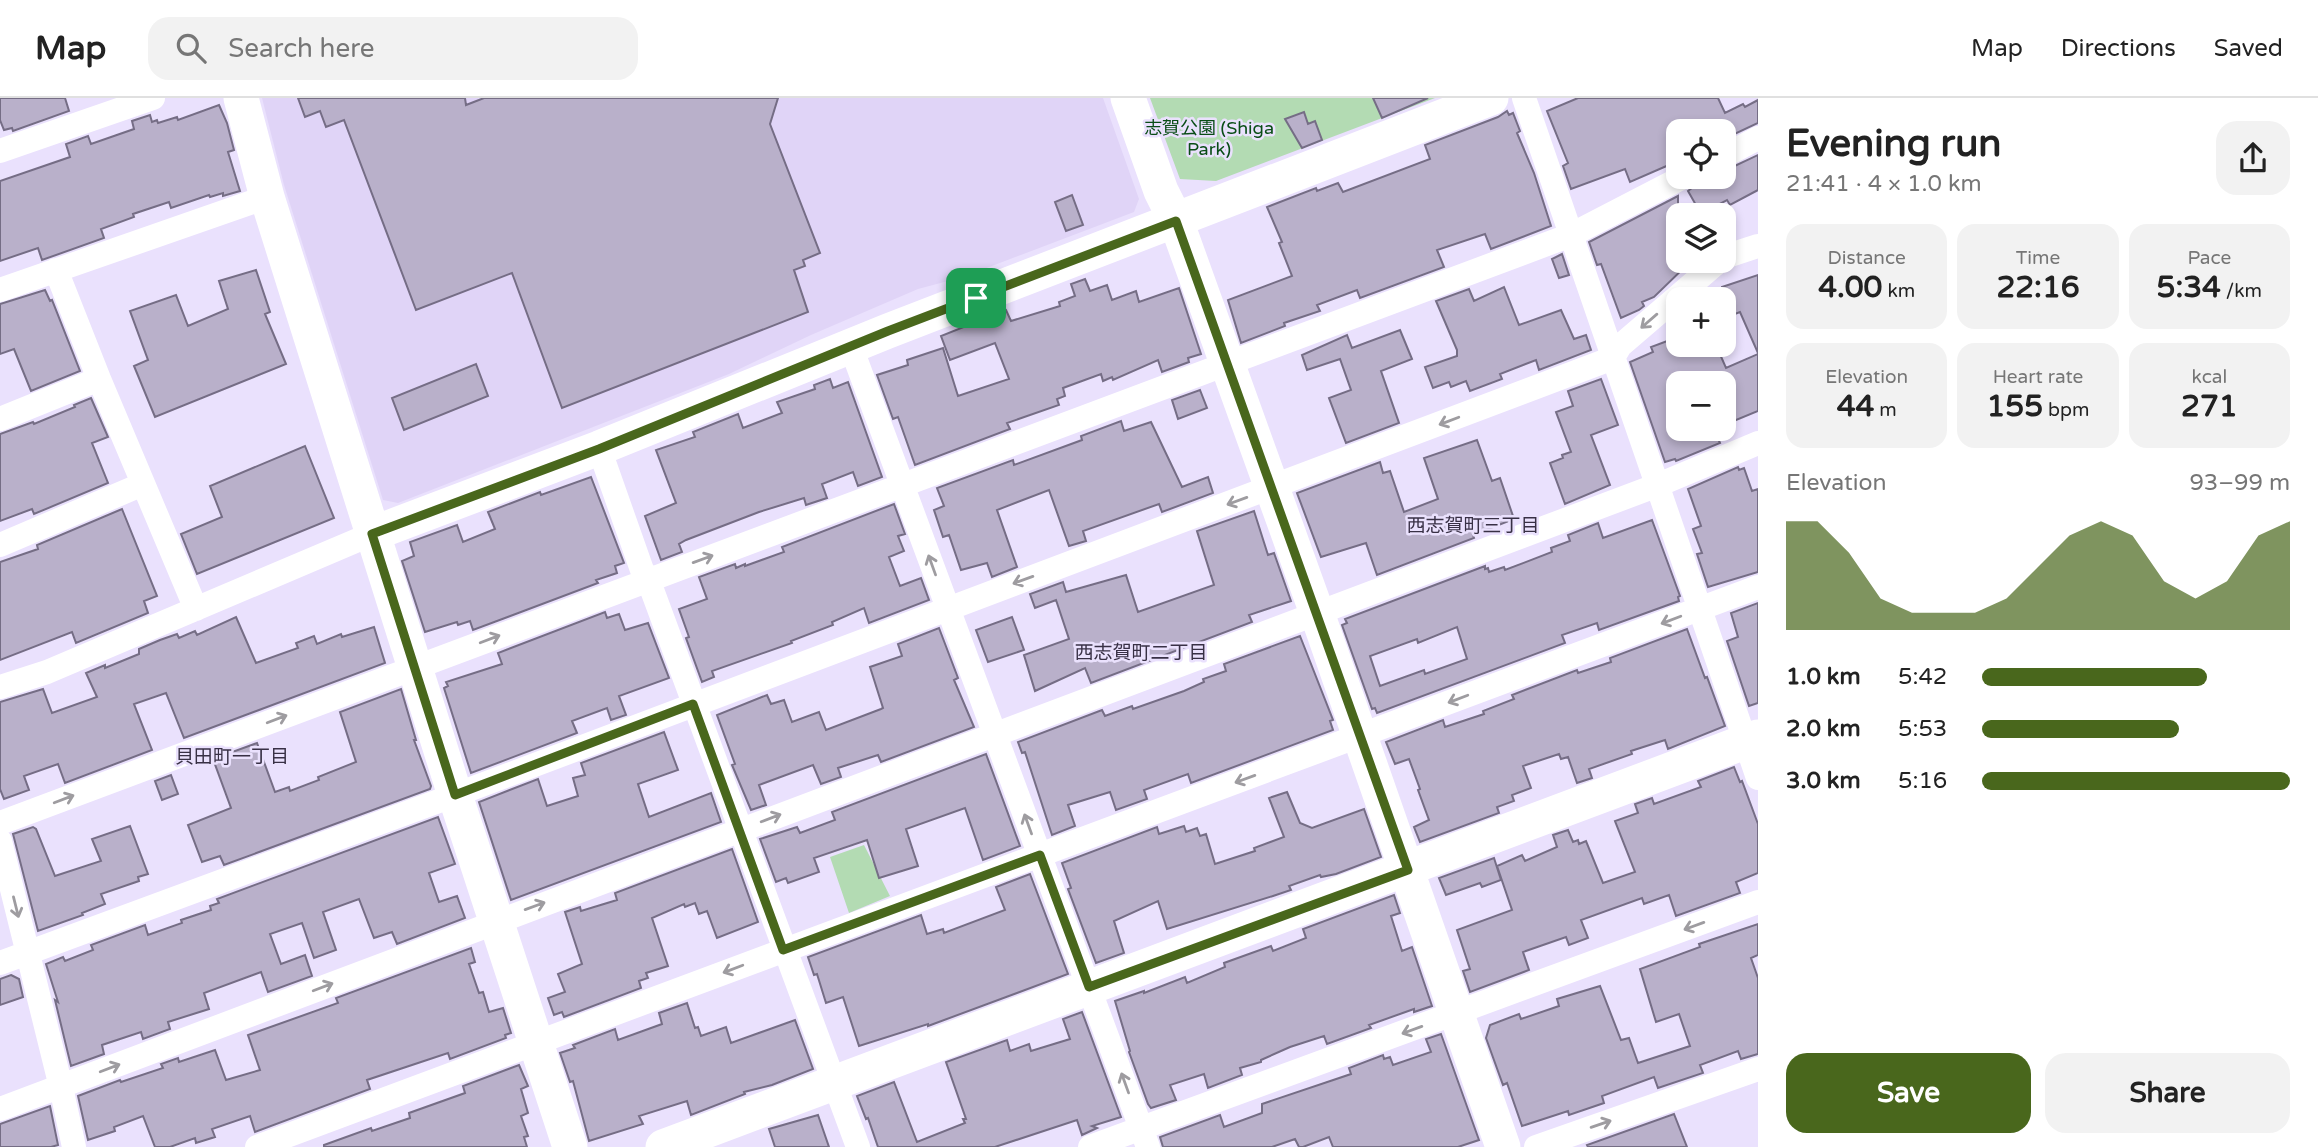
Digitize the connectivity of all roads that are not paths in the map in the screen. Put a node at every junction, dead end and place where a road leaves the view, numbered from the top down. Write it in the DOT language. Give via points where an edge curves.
graph roads {
  1 [pos="153,98"];
  2 [pos="241,98"];
  3 [pos="1128,98"];
  4 [pos="1492,98"];
  5 [pos="1524,98"];
  6 [pos="1758,138"];
  7 [pos="1736,150"];
  8 [pos="0,151"];
  9 [pos="1666,186"];
  10 [pos="267,198"];
  11 [pos="1176,221"];
  12 [pos="1571,235"];
  13 [pos="1758,246"];
  14 [pos="1736,253"];
  15 [pos="56,271"];
  16 [pos="1705,273"];
  17 [pos="0,290"];
  18 [pos="851,347"];
  19 [pos="1613,358"];
  20 [pos="1226,363"];
  21 [pos="99,379"];
  22 [pos="0,419"];
  23 [pos="1758,443"];
  24 [pos="599,449"];
  25 [pos="142,484"];
  26 [pos="902,485"];
  27 [pos="1658,485"];
  28 [pos="1272,488"];
  29 [pos="372,534"];
  30 [pos="0,545"];
  31 [pos="648,579"];
  32 [pos="1758,587"];
  33 [pos="948,608"];
  34 [pos="196,609"];
  35 [pos="1700,609"];
  36 [pos="1317,613"];
  37 [pos="415,667"];
  38 [pos="0,687"];
  39 [pos="693,704"];
  40 [pos="995,734"];
  41 [pos="1360,736"];
  42 [pos="1752,740"];
  43 [pos="1758,778"];
  44 [pos="455,795"];
  45 [pos="0,823"];
  46 [pos="741,830"];
  47 [pos="0,841"];
  48 [pos="1040,855"];
  49 [pos="1408,870"];
  50 [pos="1758,902"];
  51 [pos="496,921"];
  52 [pos="783,950"];
  53 [pos="27,953"];
  54 [pos="0,963"];
  55 [pos="1089,987"];
  56 [pos="1458,1013"];
  57 [pos="535,1045"];
  58 [pos="1758,1069"];
  59 [pos="835,1083"];
  60 [pos="61,1087"];
  61 [pos="0,1109"];
  62 [pos="1145,1138"];
  63 [pos="74,1147"];
  64 [pos="257,1147"];
  65 [pos="570,1147"];
  66 [pos="663,1147"];
  67 [pos="858,1147"];
  68 [pos="1090,1147"];
  69 [pos="1503,1147"];
  70 [pos="1536,1147"];
  1 -- 8 [label="street"];
  2 -- 10 [label="street"];
  3 -- 11 [label="street"];
  4 -- 11 [label="street"];
  5 -- 12 [label="street"];
  6 -- 7 [label="street"];
  9 -- 12 [label="street"];
  10 -- 15 [label="street"];
  10 -- 29 [label="street"];
  11 -- 18 [label="street"];
  11 -- 20 [label="street"];
  12 -- 19 [label="street"];
  12 -- 20 [label="street"];
  13 -- 14 [label="street"];
  15 -- 17 [label="street"];
  15 -- 21 [label="street"];
  16 -- 19 [label="street, one-way" via="1620,345"];
  18 -- 24 [label="street"];
  18 -- 26 [label="street"];
  19 -- 27 [label="street"];
  19 -- 28 [label="street, one-way"];
  20 -- 26 [label="street"];
  20 -- 28 [label="street"];
  21 -- 22 [label="street"];
  21 -- 25 [label="street"];
  23 -- 27 [label="street"];
  24 -- 29 [label="street"];
  24 -- 31 [label="street"];
  25 -- 30 [label="street"];
  25 -- 34 [label="street"];
  31 -- 26 [label="street, one-way"];
  33 -- 26 [label="street, one-way"];
  27 -- 35 [label="street"];
  27 -- 36 [label="street"];
  28 -- 33 [label="street, one-way"];
  28 -- 36 [label="street"];
  29 -- 34 [label="street"];
  29 -- 37 [label="street"];
  37 -- 31 [label="street, one-way"];
  31 -- 39 [label="street"];
  32 -- 35 [label="street"];
  33 -- 39 [label="street"];
  33 -- 40 [label="street"];
  34 -- 38 [label="street"];
  35 -- 41 [label="street, one-way"];
  35 -- 42 [label="street"];
  36 -- 40 [label="street"];
  36 -- 41 [label="street"];
  37 -- 44 [label="street"];
  45 -- 37 [label="street, one-way"];
  39 -- 44 [label="street"];
  39 -- 46 [label="street"];
  46 -- 40 [label="street, one-way"];
  48 -- 40 [label="street, one-way"];
  41 -- 48 [label="street, one-way"];
  41 -- 49 [label="street"];
  42 -- 43 [label="street"];
  42 -- 49 [label="street"];
  44 -- 51 [label="street"];
  44 -- 53 [label="street"];
  51 -- 46 [label="street, one-way"];
  46 -- 52 [label="street"];
  47 -- 53 [label="street, one-way"];
  48 -- 52 [label="street"];
  48 -- 55 [label="street"];
  49 -- 55 [label="street"];
  49 -- 56 [label="street"];
  50 -- 56 [label="street, one-way"];
  51 -- 57 [label="street"];
  60 -- 51 [label="street, one-way"];
  52 -- 57 [label="street, one-way"];
  52 -- 59 [label="street"];
  53 -- 54 [label="street"];
  53 -- 60 [label="street"];
  55 -- 59 [label="street"];
  62 -- 55 [label="street, one-way"];
  56 -- 62 [label="street, one-way"];
  56 -- 69 [label="street"];
  57 -- 64 [label="street"];
  57 -- 65 [label="street"];
  70 -- 58 [label="street, one-way"];
  59 -- 66 [label="street"];
  59 -- 67 [label="street"];
  60 -- 61 [label="street"];
  60 -- 63 [label="street"];
  62 -- 68 [label="street"];
}
